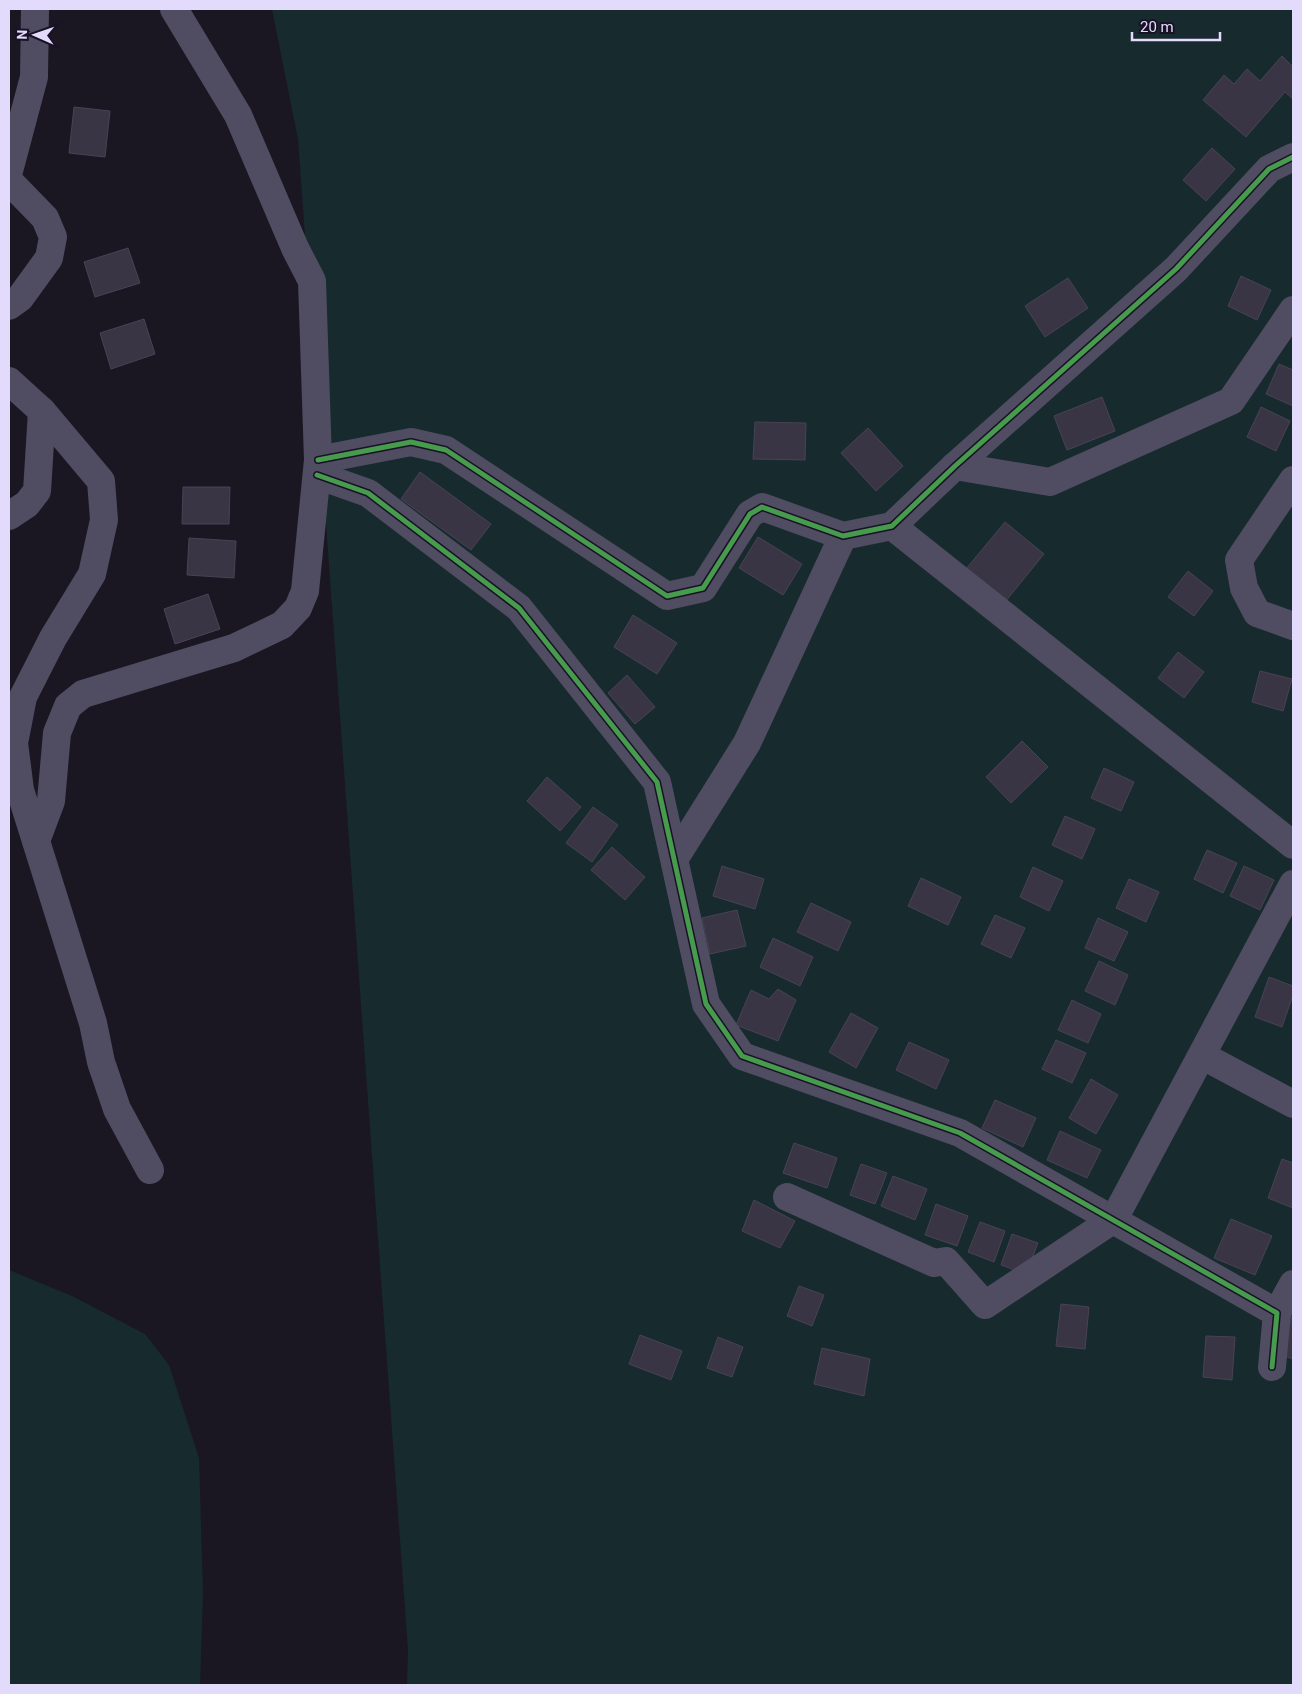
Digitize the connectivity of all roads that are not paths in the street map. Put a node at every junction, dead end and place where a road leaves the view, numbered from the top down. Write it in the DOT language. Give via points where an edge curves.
graph roads {
  1 [pos="35,9"];
  2 [pos="174,9"];
  3 [pos="194,9"];
  4 [pos="199,49"];
  5 [pos="1293,158"];
  6 [pos="9,171"];
  7 [pos="9,181"];
  8 [pos="9,306"];
  9 [pos="1293,310"];
  10 [pos="9,381"];
  11 [pos="42,411"];
  12 [pos="956,466"];
  13 [pos="317,468"];
  14 [pos="1293,480"];
  15 [pos="9,516"];
  16 [pos="892,526"];
  17 [pos="843,536"];
  18 [pos="1293,626"];
  19 [pos="36,841"];
  20 [pos="1293,845"];
  21 [pos="675,858"];
  22 [pos="1293,884"];
  23 [pos="1284,923"];
  24 [pos="1203,1056"];
  25 [pos="1293,1104"];
  26 [pos="150,1170"];
  27 [pos="787,1198"];
  28 [pos="1114,1219"];
  29 [pos="1293,1284"];
  30 [pos="1277,1313"];
  31 [pos="1272,1367"];
  1 -- 6 [label="street" via="34,77"];
  2 -- 4 [label="street"];
  3 -- 4 [label="street"];
  4 -- 13 [label="street" via="238,115 312,281"];
  5 -- 12 [label="street" via="1269,169 1176,269"];
  7 -- 8 [label="street" via="45,218 53,237 49,258 20,298"];
  9 -- 12 [label="street" via="1231,401 1050,482"];
  10 -- 11 [label="street"];
  11 -- 15 [label="street" via="37,491 27,504"];
  11 -- 19 [label="street" via="101,481 104,520 92,574 53,638 23,697 14,743 20,790"];
  12 -- 16 [label="street"];
  13 -- 17 [label="street" via="411,442 446,450 667,596 703,588 750,514 762,507"];
  13 -- 19 [label="street" via="305,591 298,608 282,625 234,648 83,694 68,706 57,733 51,801"];
  13 -- 21 [label="street" via="368,493 519,608 657,782"];
  14 -- 18 [label="street" via="1239,560 1244,588 1257,612"];
  16 -- 17 [label="street"];
  16 -- 20 [label="street"];
  17 -- 21 [label="street" via="747,743"];
  19 -- 26 [label="street" via="93,1023 101,1062 118,1109"];
  21 -- 28 [label="street" via="706,1004 742,1056 960,1133"];
  22 -- 23 [label="street"];
  23 -- 24 [label="street"];
  24 -- 25 [label="street"];
  24 -- 28 [label="street"];
  27 -- 28 [label="street" via="934,1263 946,1261 985,1305"];
  28 -- 30 [label="street"];
  29 -- 30 [label="street"];
  30 -- 31 [label="street"];
}
